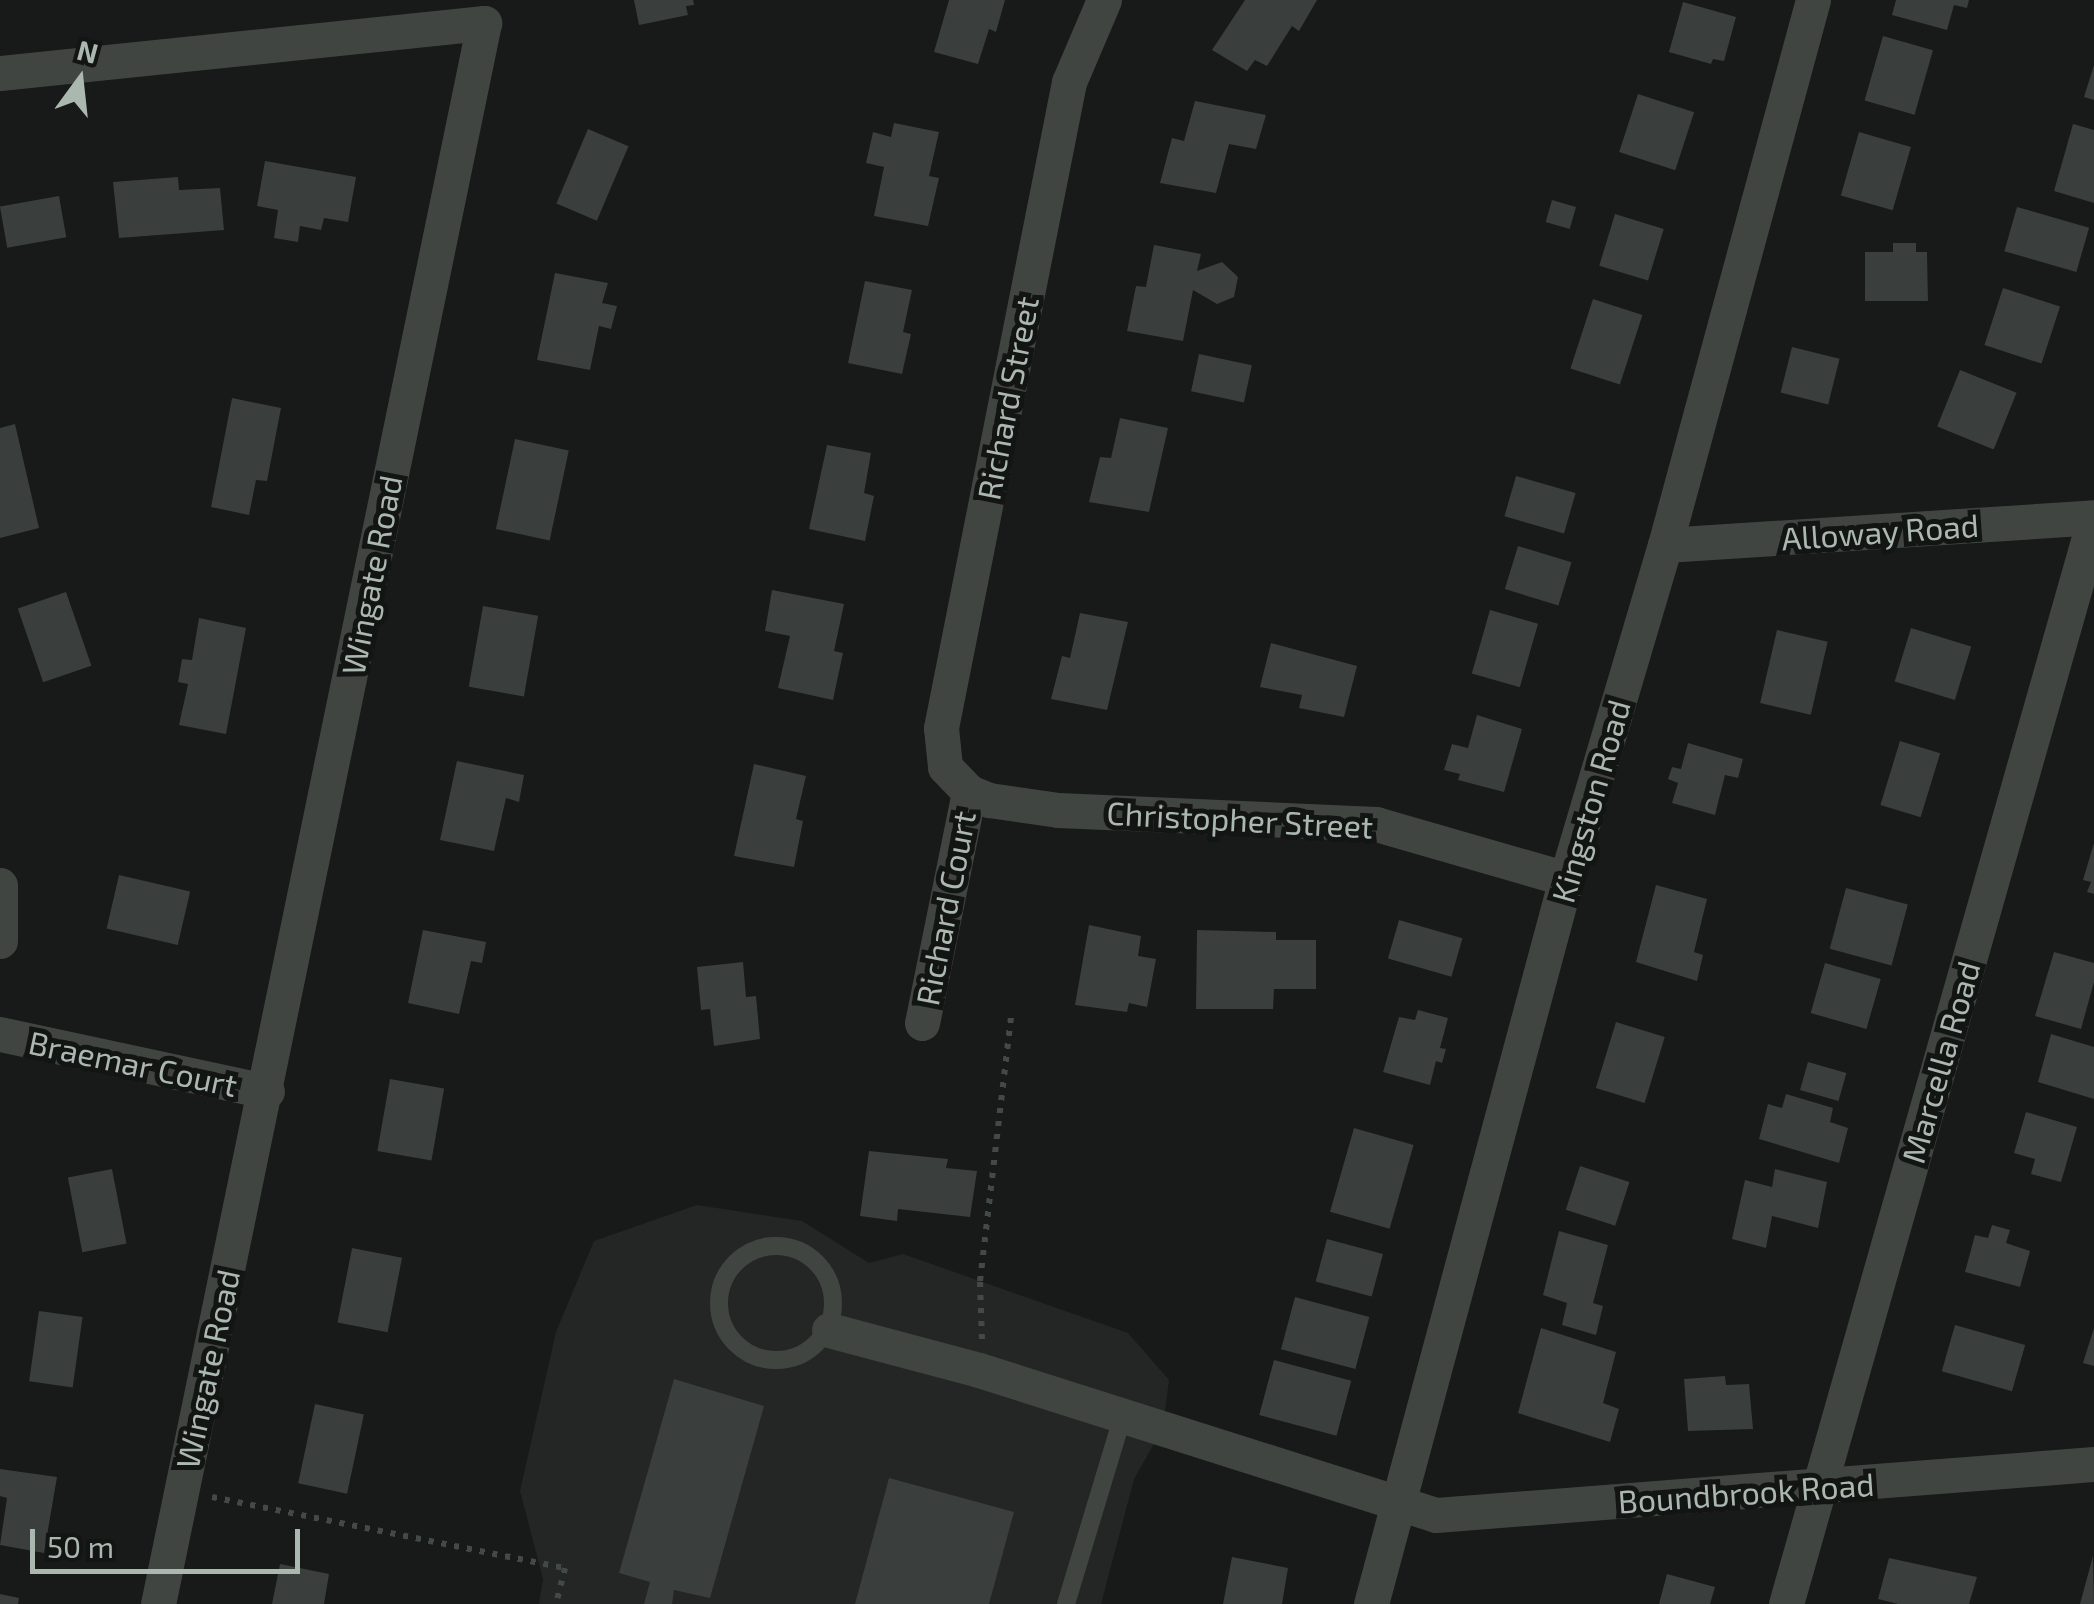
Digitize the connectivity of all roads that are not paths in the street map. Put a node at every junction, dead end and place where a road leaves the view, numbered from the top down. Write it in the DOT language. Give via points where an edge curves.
graph roads {
  1 [pos="1104,0"];
  2 [pos="1813,0"];
  3 [pos="0,73"];
  4 [pos="2094,519"];
  5 [pos="1665,545"];
  6 [pos="968,792"];
  7 [pos="1566,879"];
  8 [pos="0,885"];
  9 [pos="0,941"];
  10 [pos="922,1022"];
  11 [pos="0,1034"];
  12 [pos="267,1092"];
  13 [pos="829,1330"];
  14 [pos="1123,1415"];
  15 [pos="2094,1464"];
  16 [pos="1819,1486"];
  17 [pos="1400,1503"];
  18 [pos="158,1604"];
  19 [pos="1066,1604"];
  20 [pos="1371,1604"];
  21 [pos="1786,1604"];
  1 -- 6 [label="street, Richard Street" via="1069,82 941,728 945,767"];
  2 -- 5 [label="street, Kingston Road"];
  3 -- 12 [label="street, Wingate Road" via="484,24"];
  4 -- 5 [label="street, Alloway Road"];
  4 -- 16 [label="street, Marcella Road"];
  5 -- 7 [label="street, Kingston Road"];
  6 -- 7 [label="street, Christopher Street" via="1058,810 1376,824"];
  6 -- 10 [label="street, Richard Court"];
  7 -- 17 [label="street, Kingston Road"];
  8 -- 9 [label="street"];
  11 -- 12 [label="street, Braemar Court"];
  12 -- 18 [label="street, Wingate Road"];
  13 -- 13 [label="lane" via="832,1286 813,1258 785,1246 750,1252 732,1265 720,1290 720,1320 732,1342 754,1358 802,1356"];
  13 -- 14 [label="street, Boundbrook Road"];
  14 -- 17 [label="street, Boundbrook Road"];
  14 -- 19 [label="lane"];
  15 -- 16 [label="street, Boundbrook Road"];
  16 -- 17 [label="street, Boundbrook Road" via="1436,1515"];
  16 -- 21 [label="street, Marcella Road"];
  17 -- 20 [label="street, Kingston Road"];
}
